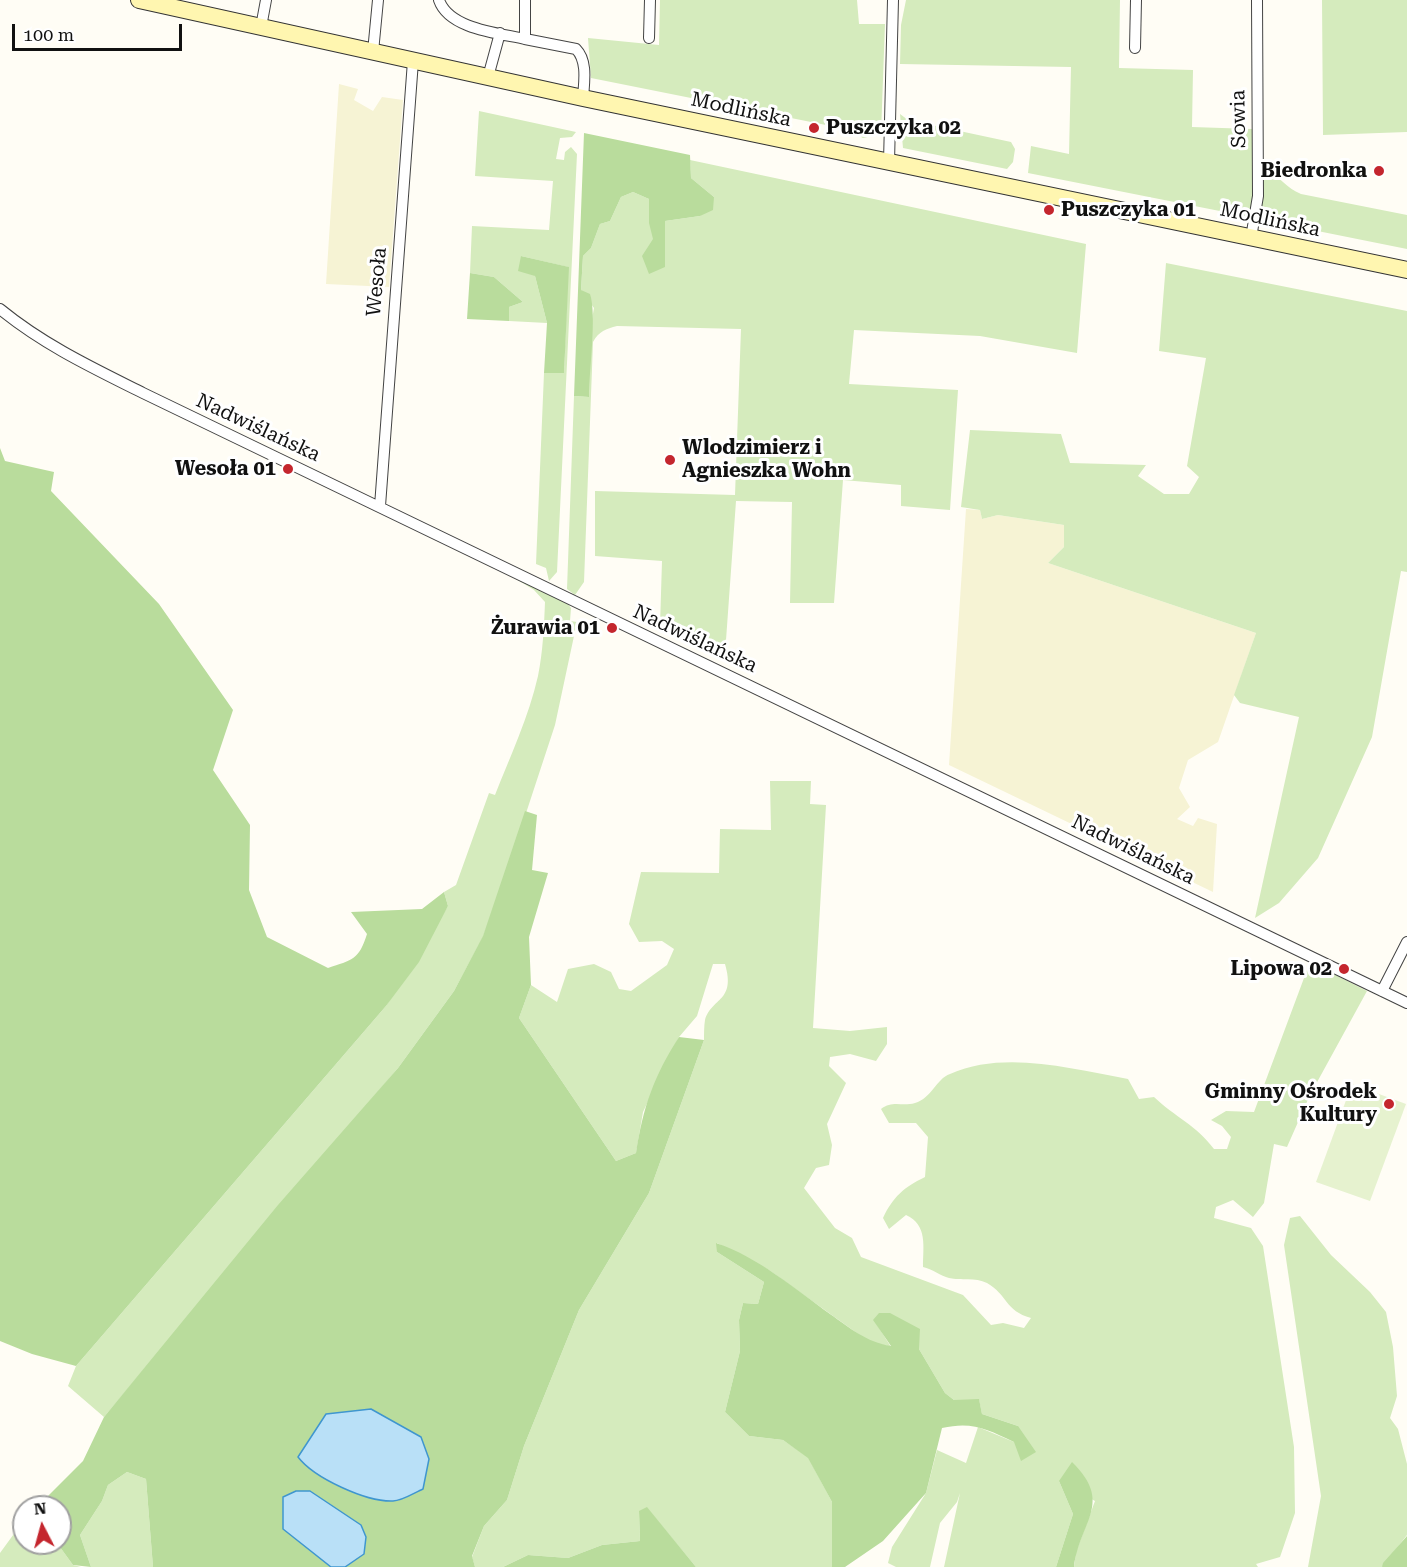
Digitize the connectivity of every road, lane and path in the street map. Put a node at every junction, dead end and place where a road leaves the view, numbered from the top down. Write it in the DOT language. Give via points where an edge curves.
graph roads {
  1 [pos="139,0"];
  2 [pos="266,0"];
  3 [pos="378,0"];
  4 [pos="438,0"];
  5 [pos="525,0"];
  6 [pos="650,0"];
  7 [pos="893,0"];
  8 [pos="1136,0"];
  9 [pos="1257,0"];
  10 [pos="261,27"];
  11 [pos="500,33"];
  12 [pos="649,38"];
  13 [pos="525,39"];
  14 [pos="1135,48"];
  15 [pos="373,52"];
  16 [pos="413,61"];
  17 [pos="488,77"];
  18 [pos="583,98"];
  19 [pos="889,162"];
  20 [pos="1251,237"];
  21 [pos="1407,270"];
  22 [pos="0,309"];
  23 [pos="380,506"];
  24 [pos="1407,942"];
  25 [pos="1382,991"];
  26 [pos="1407,1003"];
  1 -- 10 [label="main road, Modlińska"];
  2 -- 10 [label="street"];
  3 -- 15 [label="street"];
  4 -- 11 [label="street" via="442,10 456,21"];
  5 -- 13 [label="street"];
  6 -- 12 [label="street"];
  7 -- 19 [label="street"];
  8 -- 14 [label="street"];
  9 -- 20 [label="street, Sowia" via="1258,196"];
  10 -- 15 [label="main road, Modlińska"];
  11 -- 13 [label="street"];
  11 -- 17 [label="street"];
  13 -- 18 [label="street" via="576,49 581,54"];
  15 -- 16 [label="main road, Modlińska"];
  16 -- 17 [label="main road, Modlińska"];
  16 -- 23 [label="street, Wesoła"];
  17 -- 18 [label="main road, Modlińska"];
  18 -- 19 [label="main road, Modlińska"];
  19 -- 20 [label="main road, Modlińska"];
  20 -- 21 [label="main road, Modlińska"];
  22 -- 23 [label="street, Nadwiślańska" via="27,332 61,352"];
  23 -- 25 [label="street, Nadwiślańska"];
  24 -- 25 [label="street"];
  25 -- 26 [label="street, Nadwiślańska"];
}
